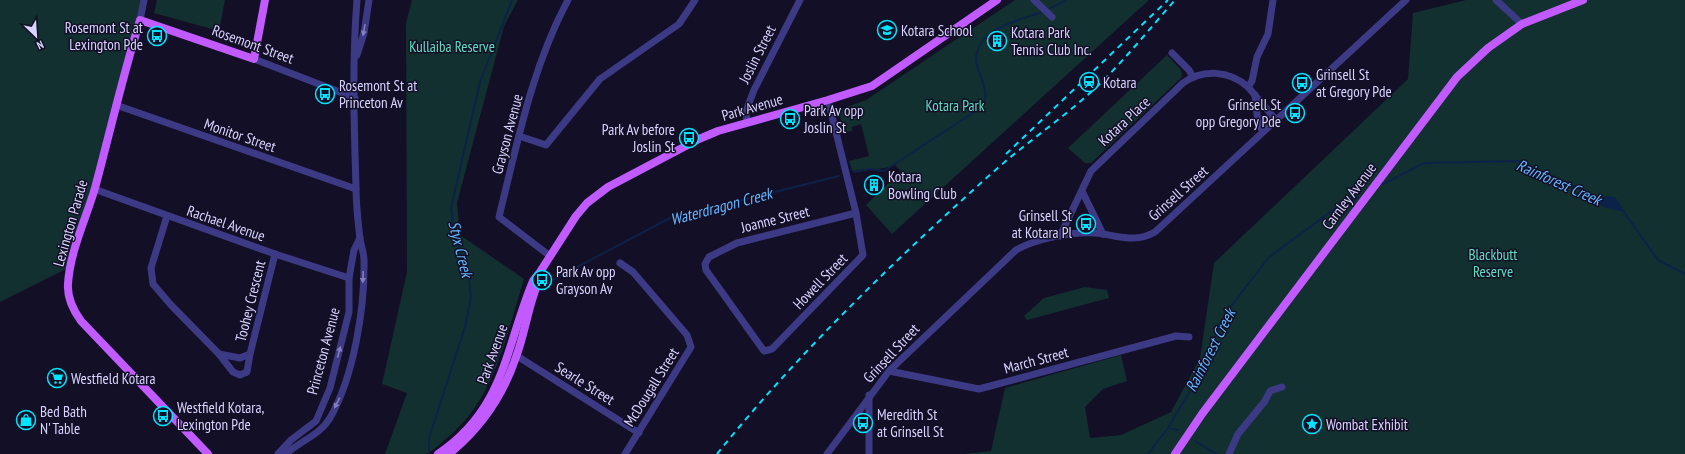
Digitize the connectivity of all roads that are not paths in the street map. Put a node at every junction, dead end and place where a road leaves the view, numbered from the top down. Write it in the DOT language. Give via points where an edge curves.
graph roads {
  1 [pos="144,0"];
  2 [pos="265,0"];
  3 [pos="357,0"];
  4 [pos="369,0"];
  5 [pos="568,0"];
  6 [pos="695,0"];
  7 [pos="800,0"];
  8 [pos="998,0"];
  9 [pos="1034,0"];
  10 [pos="1273,0"];
  11 [pos="1406,0"];
  12 [pos="1496,0"];
  13 [pos="1584,0"];
  14 [pos="1052,17"];
  15 [pos="140,20"];
  16 [pos="1522,24"];
  17 [pos="1172,53"];
  18 [pos="254,59"];
  19 [pos="355,59"];
  20 [pos="1193,77"];
  21 [pos="1248,87"];
  22 [pos="1255,95"];
  23 [pos="355,98"];
  24 [pos="828,100"];
  25 [pos="116,105"];
  26 [pos="1276,120"];
  27 [pos="747,123"];
  28 [pos="1264,131"];
  29 [pos="519,136"];
  30 [pos="94,189"];
  31 [pos="356,189"];
  32 [pos="1082,191"];
  33 [pos="856,213"];
  34 [pos="167,216"];
  35 [pos="1103,234"];
  36 [pos="1060,236"];
  37 [pos="360,238"];
  38 [pos="275,254"];
  39 [pos="550,256"];
  40 [pos="698,260"];
  41 [pos="705,262"];
  42 [pos="620,263"];
  43 [pos="540,272"];
  44 [pos="349,278"];
  45 [pos="520,315"];
  46 [pos="1189,337"];
  47 [pos="219,354"];
  48 [pos="250,354"];
  49 [pos="517,356"];
  50 [pos="889,371"];
  51 [pos="1282,387"];
  52 [pos="494,391"];
  53 [pos="869,396"];
  54 [pos="639,433"];
  55 [pos="208,454"];
  56 [pos="278,454"];
  57 [pos="286,454"];
  58 [pos="438,454"];
  59 [pos="449,454"];
  60 [pos="625,454"];
  61 [pos="827,454"];
  62 [pos="869,454"];
  63 [pos="1175,454"];
  64 [pos="1229,454"];
  1 -- 15 [label="street, Lexington Parade"];
  2 -- 18 [label="main road"];
  3 -- 19 [label="street, Princeton Avenue"];
  4 -- 19 [label="street, Princeton Avenue, one-way" via="364,33"];
  5 -- 29 [label="street, Grayson Avenue" via="543,55"];
  6 -- 29 [label="street" via="679,24 600,79 546,145"];
  7 -- 27 [label="street, Joslin Street" via="754,90 746,110"];
  8 -- 24 [label="main road, Park Avenue" via="872,86"];
  9 -- 14 [label="street"];
  10 -- 21 [label="street" via="1268,34 1257,57 1252,81"];
  11 -- 26 [label="street, Grinsell Street"];
  12 -- 16 [label="street"];
  13 -- 16 [label="main road, Carnley Avenue"];
  15 -- 18 [label="main road, Rosemont Street"];
  15 -- 25 [label="main road, Lexington Parade"];
  16 -- 63 [label="main road, Carnley Avenue" via="1472,61 1442,96 1202,414"];
  17 -- 20 [label="street"];
  18 -- 23 [label="street, Rosemont Street"];
  19 -- 23 [label="street, Princeton Avenue"];
  20 -- 21 [label="street, Kotara Place" via="1206,73 1224,74"];
  20 -- 32 [label="street, Kotara Place" via="1183,83 1097,163"];
  21 -- 22 [label="street, Kotara Place"];
  22 -- 26 [label="street, Kotara Place"];
  22 -- 28 [label="street" via="1258,124"];
  23 -- 31 [label="street, Princeton Avenue"];
  24 -- 27 [label="main road, Park Avenue"];
  24 -- 33 [label="street, Howell Street"];
  25 -- 30 [label="main road, Lexington Parade"];
  25 -- 31 [label="street, Monitor Street"];
  26 -- 28 [label="street, Grinsell Street"];
  27 -- 39 [label="main road, Park Avenue" via="699,139 595,195 576,216"];
  28 -- 35 [label="street, Grinsell Street" via="1155,232 1132,239"];
  29 -- 39 [label="street, Grayson Avenue" via="499,217"];
  30 -- 34 [label="street, Rachael Avenue"];
  30 -- 55 [label="main road, Lexington Parade" via="70,267 68,285 71,304 81,321"];
  31 -- 37 [label="street, Princeton Avenue"];
  32 -- 35 [label="street"];
  32 -- 36 [label="street, Kotara Place"];
  33 -- 41 [label="street, Joanne Street" via="736,242 712,254"];
  33 -- 41 [label="street, Howell Street" via="863,255 767,352 762,350 706,270"];
  34 -- 38 [label="street, Rachael Avenue"];
  34 -- 47 [label="street, Toohey Crescent" via="151,268 153,284"];
  35 -- 36 [label="street, Grinsell Street"];
  36 -- 50 [label="street, Grinsell Street" via="1016,250"];
  37 -- 44 [label="street, Princeton Avenue" via="354,250"];
  37 -- 57 [label="street, Princeton Avenue, one-way" via="364,258 362,299 357,339 342,393 329,419 320,430"];
  38 -- 44 [label="street, Rachael Avenue"];
  38 -- 48 [label="street, Toohey Crescent"];
  39 -- 43 [label="main road, Park Avenue"];
  40 -- 41 [label="street"];
  42 -- 54 [label="street, McDougall Street" via="633,272 687,335 691,344 689,352"];
  43 -- 45 [label="main road, Park Avenue" via="533,281"];
  43 -- 49 [label="main road, Park Avenue"];
  56 -- 44 [label="street, Princeton Avenue, one-way" via="291,440 316,421 330,388 349,312"];
  45 -- 49 [label="main road" via="521,325 515,349"];
  45 -- 52 [label="main road, Park Avenue" via="502,374"];
  46 -- 50 [label="street, March Street" via="1176,336 979,389"];
  47 -- 48 [label="street, Toohey Crescent" via="240,358"];
  47 -- 48 [label="street, Toohey Crescent" via="233,372 240,375 246,372"];
  49 -- 52 [label="main road" via="511,361 501,383"];
  49 -- 54 [label="street, Searle Street"];
  49 -- 59 [label="main road, Park Avenue" via="490,411 472,433"];
  50 -- 53 [label="street, Grinsell Street"];
  51 -- 64 [label="street" via="1270,391 1238,434"];
  52 -- 58 [label="main road, Park Avenue" via="479,416"];
  53 -- 61 [label="street, Grinsell Street"];
  53 -- 62 [label="street"];
  54 -- 60 [label="street, McDougall Street"];
}
